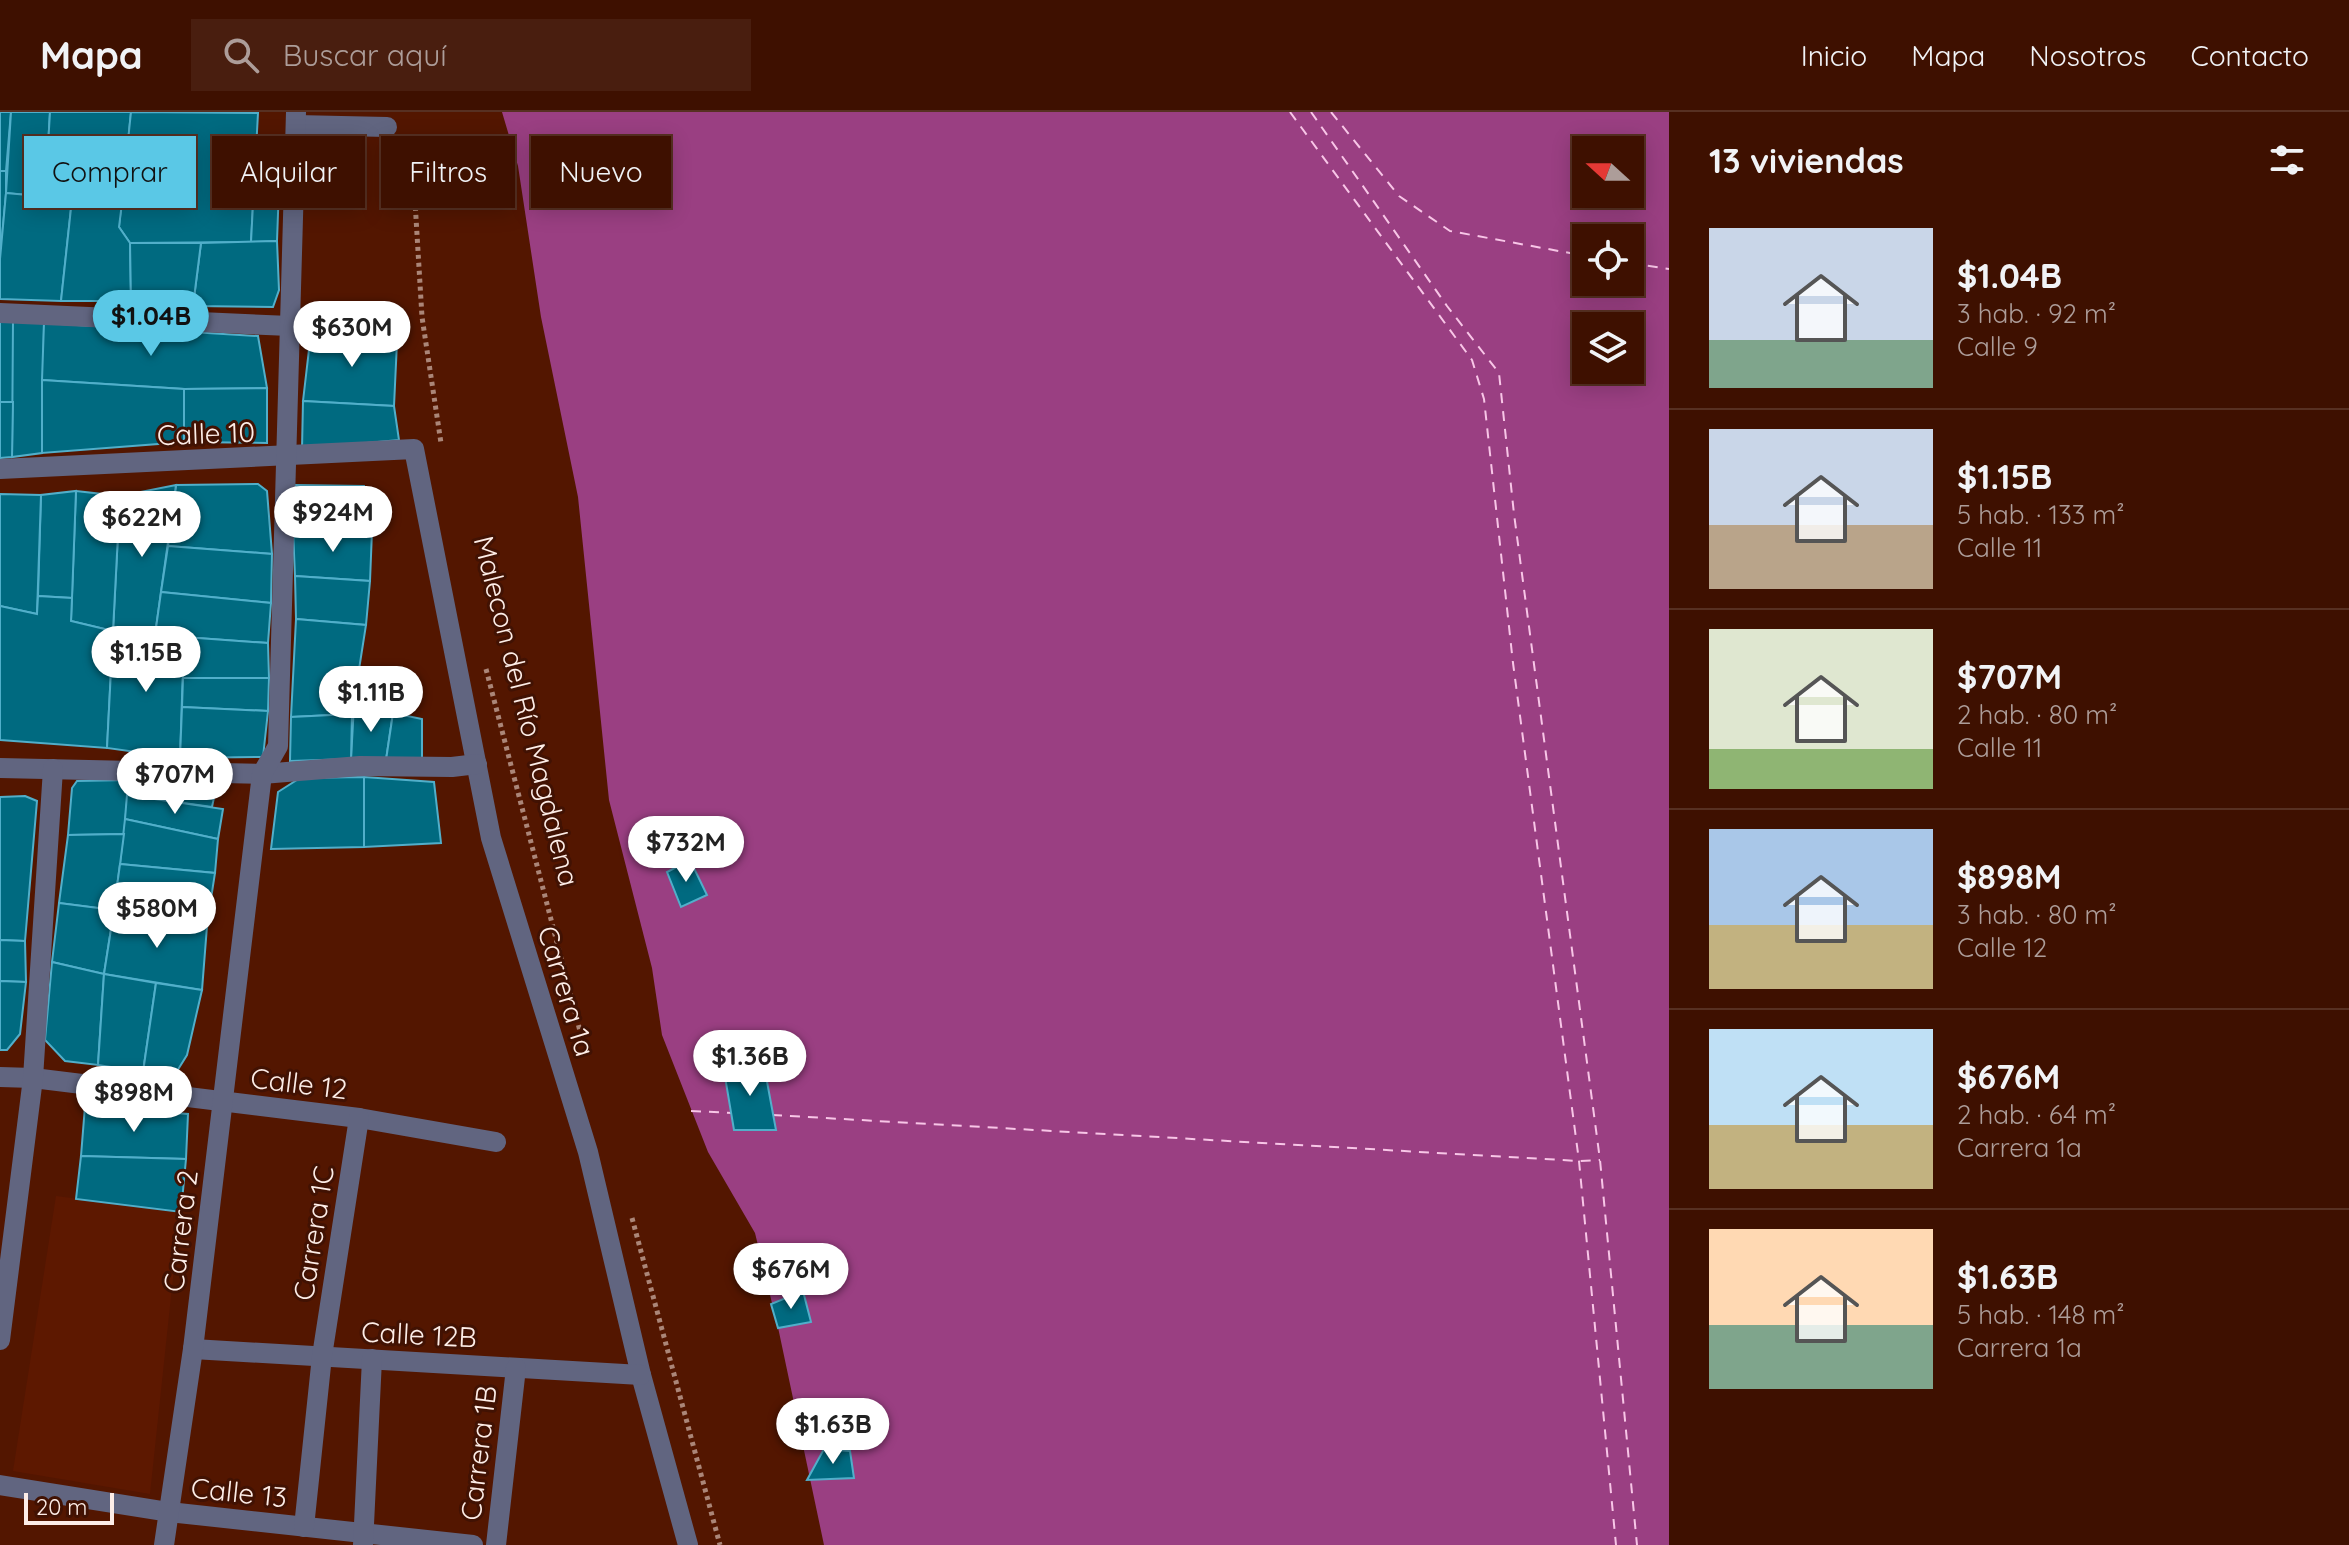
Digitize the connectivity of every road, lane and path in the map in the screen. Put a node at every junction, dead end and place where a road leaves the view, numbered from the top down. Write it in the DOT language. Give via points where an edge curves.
graph roads {
  1 [pos="296,119"];
  2 [pos="387,127"];
  3 [pos="0,313"];
  4 [pos="290,326"];
  5 [pos="414,449"];
  6 [pos="442,455"];
  7 [pos="286,457"];
  8 [pos="0,469"];
  9 [pos="486,668"];
  10 [pos="477,764"];
  11 [pos="0,768"];
  12 [pos="53,769"];
  13 [pos="262,774"];
  14 [pos="585,1048"];
  15 [pos="0,1077"];
  16 [pos="33,1078"];
  17 [pos="224,1102"];
  18 [pos="359,1118"];
  19 [pos="496,1142"];
  20 [pos="631,1213"];
  21 [pos="0,1340"];
  22 [pos="193,1349"];
  23 [pos="322,1356"];
  24 [pos="372,1359"];
  25 [pos="516,1368"];
  26 [pos="641,1375"];
  27 [pos="0,1485"];
  28 [pos="169,1512"];
  29 [pos="304,1527"];
  30 [pos="364,1539"];
  31 [pos="164,1545"];
  32 [pos="473,1545"];
  33 [pos="496,1545"];
  34 [pos="688,1545"];
  35 [pos="720,1545"];
  1 -- 2 [label="street"];
  1 -- 4 [label="street, Carrera 2"];
  2 -- 6 [label="path" via="411,128 422,317"];
  3 -- 4 [label="street"];
  4 -- 7 [label="street, Carrera 2"];
  5 -- 7 [label="street, Calle 10"];
  5 -- 10 [label="street, Carrera 1a"];
  7 -- 8 [label="street, Calle 10"];
  7 -- 13 [label="street, Carrera 2" via="278,746"];
  9 -- 14 [label="path, Malecon del Río Magdalena"];
  10 -- 13 [label="street"];
  10 -- 26 [label="street, Carrera 1a" via="501,873 604,1211"];
  11 -- 12 [label="street"];
  12 -- 13 [label="street"];
  12 -- 16 [label="street"];
  13 -- 17 [label="street, Carrera 2"];
  15 -- 16 [label="street, Calle 12"];
  16 -- 17 [label="street, Calle 12"];
  16 -- 21 [label="street"];
  17 -- 18 [label="street, Calle 12"];
  17 -- 22 [label="street, Carrera 2"];
  18 -- 19 [label="street, Calle 12"];
  18 -- 23 [label="street, Carrera 1C"];
  20 -- 35 [label="path"];
  22 -- 23 [label="street, Calle 12B"];
  22 -- 28 [label="street, Carrera 2"];
  23 -- 24 [label="street, Calle 12B"];
  23 -- 29 [label="street, Carrera 1C"];
  24 -- 25 [label="street, Calle 12B"];
  24 -- 30 [label="street"];
  25 -- 26 [label="street, Calle 12B"];
  25 -- 33 [label="street, Carrera 1B"];
  26 -- 34 [label="street, Carrera 1a"];
  27 -- 28 [label="street, Calle 13"];
  28 -- 29 [label="street, Calle 13"];
  28 -- 31 [label="street, Carrera 2"];
  29 -- 30 [label="street, Calle 13"];
  30 -- 32 [label="street, Calle 13"];
}
